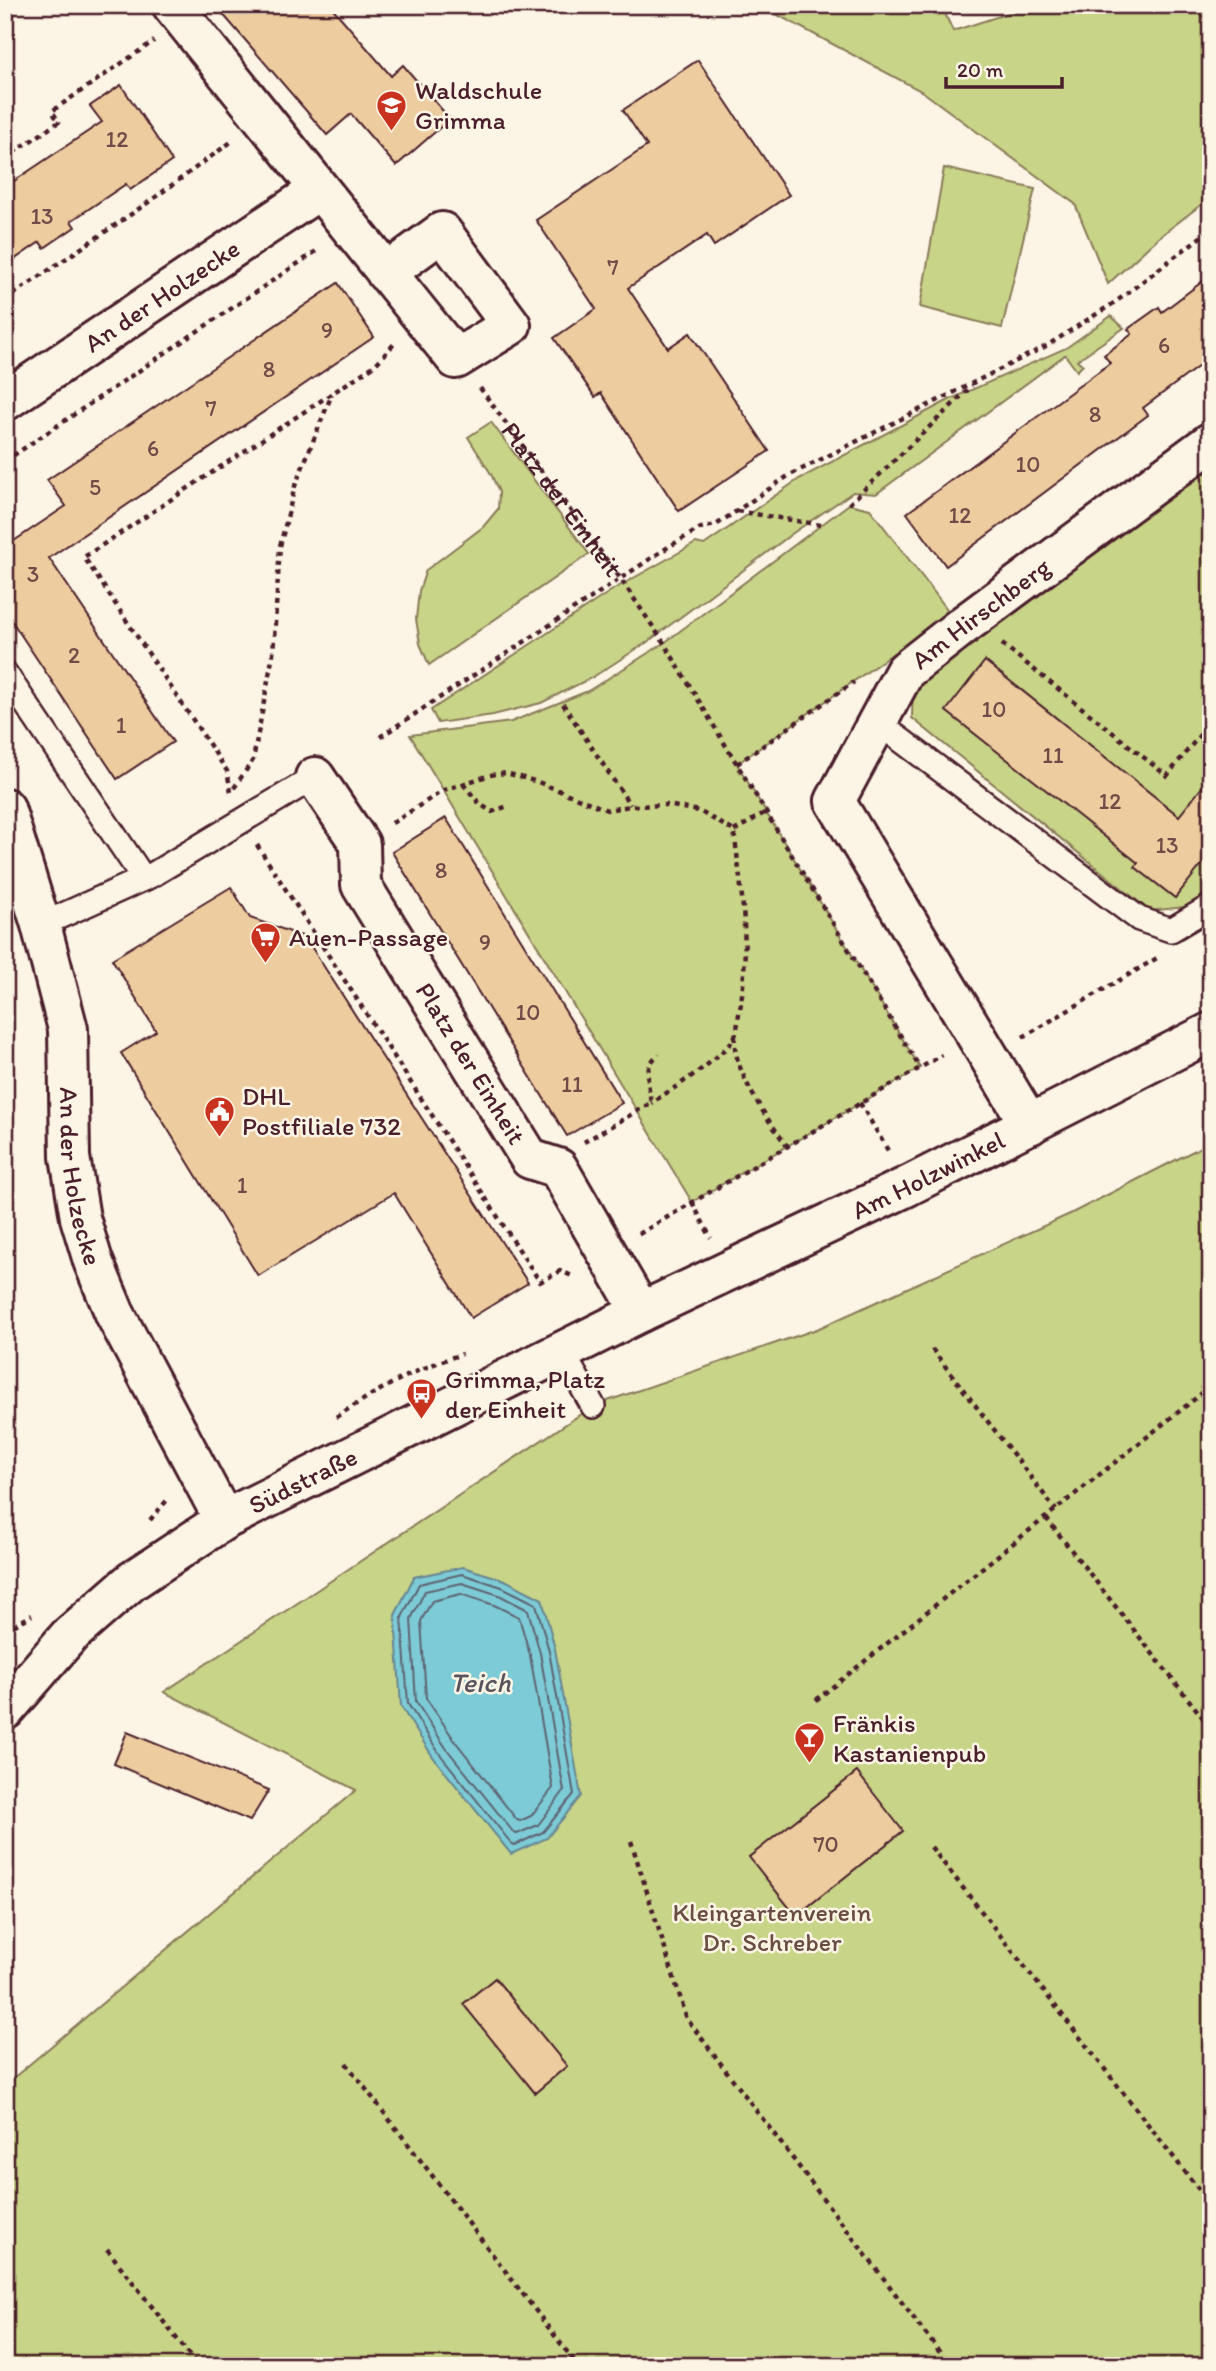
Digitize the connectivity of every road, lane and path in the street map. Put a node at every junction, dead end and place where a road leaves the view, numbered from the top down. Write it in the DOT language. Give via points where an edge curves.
graph roads {
  1 [pos="178,13"];
  2 [pos="262,119"];
  3 [pos="5,158"];
  4 [pos="319,190"];
  5 [pos="350,228"];
  6 [pos="1211,229"];
  7 [pos="386,272"];
  8 [pos="5,300"];
  9 [pos="419,313"];
  10 [pos="456,359"];
  11 [pos="978,380"];
  12 [pos="333,393"];
  13 [pos="5,401"];
  14 [pos="1211,442"];
  15 [pos="5,461"];
  16 [pos="849,504"];
  17 [pos="737,511"];
  18 [pos="821,525"];
  19 [pos="620,578"];
  20 [pos="971,619"];
  21 [pos="5,673"];
  22 [pos="861,677"];
  23 [pos="563,704"];
  24 [pos="1211,721"];
  25 [pos="877,722"];
  26 [pos="380,737"];
  27 [pos="737,764"];
  28 [pos="316,777"];
  29 [pos="463,784"];
  30 [pos="231,792"];
  31 [pos="508,806"];
  32 [pos="630,806"];
  33 [pos="5,808"];
  34 [pos="766,812"];
  35 [pos="242,821"];
  36 [pos="385,827"];
  37 [pos="734,831"];
  38 [pos="216,836"];
  39 [pos="144,878"];
  40 [pos="1211,906"];
  41 [pos="41,925"];
  42 [pos="1171,930"];
  43 [pos="1211,1032"];
  44 [pos="736,1035"];
  45 [pos="983,1046"];
  46 [pos="659,1054"];
  47 [pos="920,1068"];
  48 [pos="651,1103"];
  49 [pos="860,1103"];
  50 [pos="1030,1125"];
  51 [pos="580,1145"];
  52 [pos="787,1146"];
  53 [pos="908,1186"];
  54 [pos="595,1262"];
  55 [pos="641,1312"];
  56 [pos="932,1349"];
  57 [pos="562,1352"];
  58 [pos="1211,1386"];
  59 [pos="593,1406"];
  60 [pos="1056,1510"];
  61 [pos="1046,1518"];
  62 [pos="224,1520"];
  63 [pos="816,1700"];
  64 [pos="5,1710"];
  65 [pos="1211,1728"];
  66 [pos="632,1841"];
  67 [pos="931,1847"];
  68 [pos="346,2063"];
  69 [pos="1211,2205"];
  70 [pos="107,2249"];
  71 [pos="198,2366"];
  72 [pos="578,2366"];
  73 [pos="950,2366"];
  1 -- 2 [label="street"];
  1 -- 3 [label="path" via="52,111 59,122"];
  2 -- 4 [label="street"];
  2 -- 8 [label="path"];
  4 -- 5 [label="street"];
  4 -- 13 [label="street, An der Holzecke"];
  5 -- 7 [label="street"];
  5 -- 15 [label="path"];
  6 -- 11 [label="path" via="1117,301 1048,345"];
  7 -- 9 [label="street"];
  7 -- 10 [label="street" via="442,232 511,325"];
  9 -- 10 [label="street"];
  9 -- 12 [label="path" via="375,365"];
  10 -- 19 [label="path, Platz der Einheit"];
  11 -- 16 [label="path"];
  11 -- 17 [label="path" via="788,476"];
  12 -- 30 [label="path" via="295,486 280,546 273,654 253,760"];
  12 -- 30 [label="path" via="84,558 227,771"];
  14 -- 20 [label="street, Am Hirschberg"];
  17 -- 18 [label="path"];
  17 -- 19 [label="path" via="670,545"];
  19 -- 26 [label="path"];
  19 -- 27 [label="path, Platz der Einheit"];
  20 -- 24 [label="path" via="1167,776"];
  20 -- 25 [label="street, Am Hirschberg" via="905,671"];
  21 -- 39 [label="lane"];
  22 -- 27 [label="path"];
  23 -- 32 [label="path"];
  25 -- 42 [label="lane" via="1139,919"];
  25 -- 45 [label="street, Am Hirschberg" via="835,801"];
  27 -- 34 [label="path, Platz der Einheit"];
  28 -- 35 [label="lane, Platz der Einheit"];
  28 -- 54 [label="street, Platz der Einheit" via="360,844 361,885 530,1159 558,1168"];
  29 -- 31 [label="path" via="492,812"];
  29 -- 32 [label="path" via="506,773 607,810"];
  29 -- 36 [label="path" via="444,790"];
  30 -- 38 [label="path"];
  32 -- 37 [label="path" via="667,805 699,811"];
  33 -- 41 [label="street, An der Holzecke"];
  34 -- 37 [label="path"];
  34 -- 47 [label="path, Platz der Einheit"];
  35 -- 38 [label="lane, Platz der Einheit"];
  35 -- 54 [label="path" via="540,1282 561,1271 574,1277"];
  37 -- 44 [label="path" via="744,906 746,974"];
  38 -- 39 [label="lane, Platz der Einheit"];
  39 -- 41 [label="lane, Platz der Einheit"];
  40 -- 42 [label="lane"];
  41 -- 62 [label="street, An der Holzecke" via="68,1029 70,1157 83,1229 115,1314"];
  42 -- 45 [label="path" via="1173,949"];
  43 -- 50 [label="street, Am Holzwinkel"];
  44 -- 48 [label="path" via="727,1047"];
  44 -- 52 [label="path" via="734,1048 747,1081"];
  45 -- 47 [label="path"];
  45 -- 50 [label="street, Am Hirschberg"];
  46 -- 48 [label="path" via="647,1069"];
  47 -- 49 [label="path"];
  48 -- 51 [label="path"];
  49 -- 52 [label="path"];
  49 -- 53 [label="path"];
  50 -- 53 [label="street, Am Holzwinkel"];
  52 -- 54 [label="path"];
  53 -- 55 [label="street, Am Holzwinkel"];
  54 -- 55 [label="street, Platz der Einheit"];
  55 -- 57 [label="street, Südstraße"];
  56 -- 60 [label="path"];
  57 -- 59 [label="lane"];
  57 -- 62 [label="street, Südstraße"];
  58 -- 60 [label="path"];
  60 -- 61 [label="path"];
  61 -- 63 [label="path"];
  61 -- 65 [label="path"];
  62 -- 64 [label="street, Südstraße" via="132,1581 69,1636"];
  66 -- 73 [label="path" via="687,2019"];
  67 -- 69 [label="path"];
  68 -- 72 [label="path"];
  70 -- 71 [label="path"];
}
